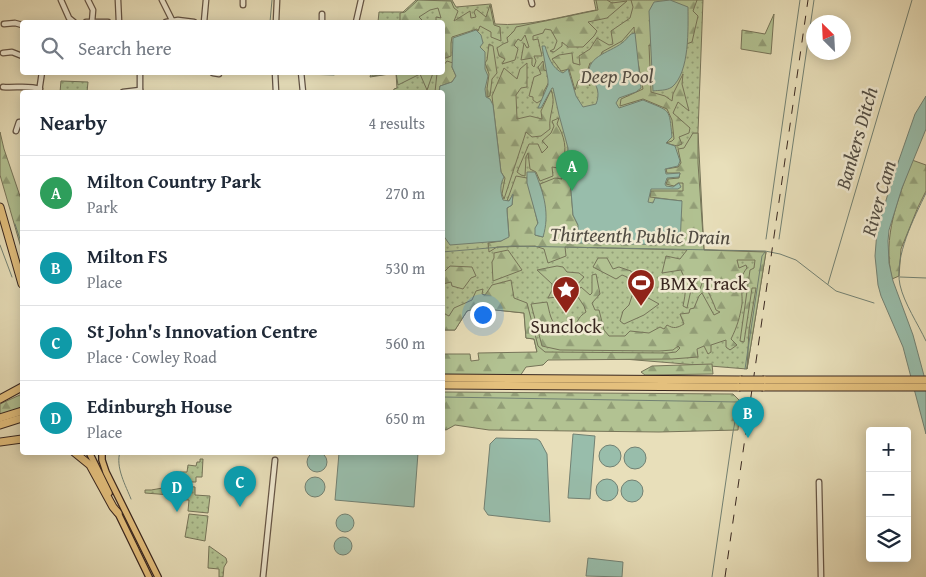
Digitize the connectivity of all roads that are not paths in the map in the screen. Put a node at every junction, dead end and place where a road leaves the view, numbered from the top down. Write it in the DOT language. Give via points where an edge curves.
graph roads {
  1 [pos="61,0"];
  2 [pos="88,0"];
  3 [pos="118,0"];
  4 [pos="162,0"];
  5 [pos="206,0"];
  6 [pos="277,0"];
  7 [pos="361,0"];
  8 [pos="322,14"];
  9 [pos="72,20"];
  10 [pos="92,20"];
  11 [pos="119,20"];
  12 [pos="172,20"];
  13 [pos="186,20"];
  14 [pos="204,20"];
  15 [pos="276,20"];
  16 [pos="322,20"];
  17 [pos="356,20"];
  18 [pos="4,24"];
  19 [pos="20,24"];
  20 [pos="3,53"];
  21 [pos="20,55"];
  22 [pos="42,75"];
  23 [pos="140,75"];
  24 [pos="275,75"];
  25 [pos="301,75"];
  26 [pos="3,87"];
  27 [pos="36,90"];
  28 [pos="40,90"];
  29 [pos="140,90"];
  30 [pos="276,90"];
  31 [pos="303,90"];
  32 [pos="12,121"];
  33 [pos="20,122"];
  34 [pos="20,124"];
  35 [pos="16,131"];
  36 [pos="0,207"];
  37 [pos="20,277"];
  38 [pos="445,378"];
  39 [pos="926,380"];
  40 [pos="740,383"];
  41 [pos="893,384"];
  42 [pos="445,385"];
  43 [pos="926,387"];
  44 [pos="20,388"];
  45 [pos="20,393"];
  46 [pos="0,400"];
  47 [pos="20,412"];
  48 [pos="0,418"];
  49 [pos="20,419"];
  50 [pos="0,425"];
  51 [pos="20,441"];
  52 [pos="0,442"];
  53 [pos="78,455"];
  54 [pos="90,455"];
  55 [pos="102,455"];
  56 [pos="274,460"];
  57 [pos="819,482"];
  58 [pos="118,512"];
  59 [pos="149,577"];
  60 [pos="158,577"];
  61 [pos="263,577"];
  62 [pos="821,577"];
  1 -- 9 [label="street"];
  2 -- 10 [label="street" via="93,10"];
  3 -- 11 [label="street"];
  4 -- 12 [label="street"];
  5 -- 14 [label="street"];
  6 -- 15 [label="street"];
  7 -- 17 [label="street"];
  8 -- 16 [label="street"];
  12 -- 13 [label="street"];
  18 -- 19 [label="street"];
  20 -- 21 [label="street" via="8,49"];
  22 -- 28 [label="street"];
  23 -- 29 [label="street"];
  24 -- 30 [label="street"];
  25 -- 31 [label="street"];
  26 -- 27 [label="street"];
  32 -- 33 [label="street"];
  34 -- 35 [label="street"];
  36 -- 37 [label="highway"];
  38 -- 40 [label="highway"];
  39 -- 41 [label="highway"];
  40 -- 41 [label="highway, bridge"];
  40 -- 42 [label="highway"];
  41 -- 43 [label="highway"];
  44 -- 46 [label="highway"];
  45 -- 46 [label="highway"];
  47 -- 48 [label="highway"];
  49 -- 50 [label="highway"];
  51 -- 52 [label="highway"];
  53 -- 58 [label="highway" via="90,465"];
  54 -- 58 [label="main road"];
  55 -- 60 [label="main road" via="106,472"];
  56 -- 61 [label="street"];
  57 -- 62 [label="street"];
  58 -- 59 [label="main road"];
}
